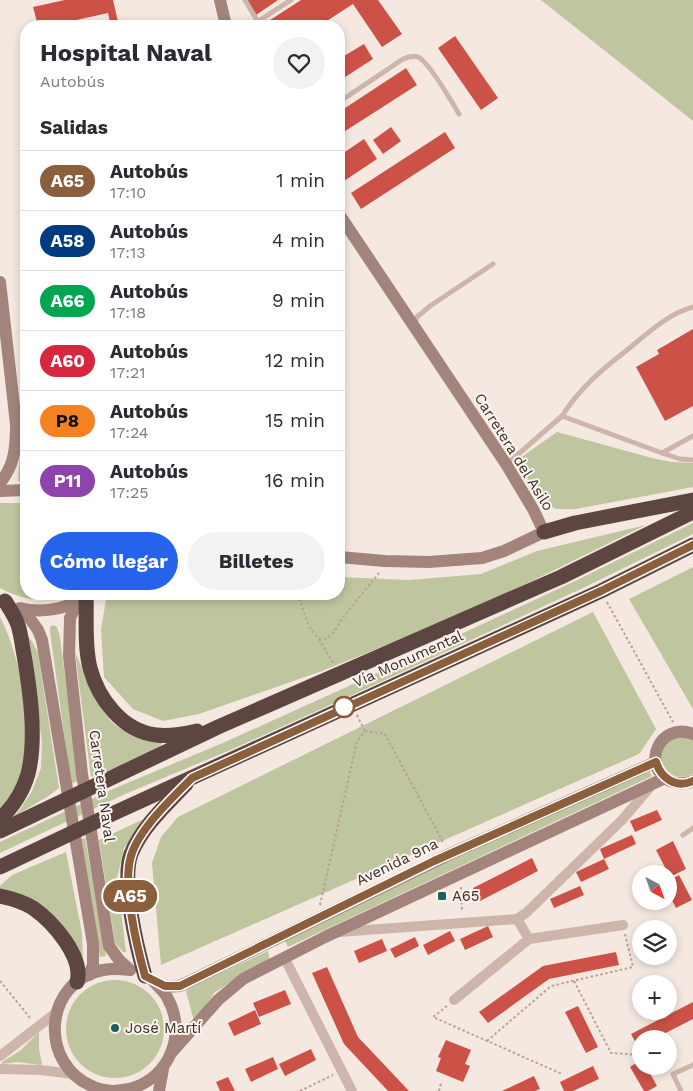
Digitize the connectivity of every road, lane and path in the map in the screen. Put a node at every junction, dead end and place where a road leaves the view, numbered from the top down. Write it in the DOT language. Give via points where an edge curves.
graph roads {
  1 [pos="220,0"];
  2 [pos="245,0"];
  3 [pos="291,0"];
  4 [pos="225,20"];
  5 [pos="257,20"];
  6 [pos="261,20"];
  7 [pos="345,98"];
  8 [pos="459,114"];
  9 [pos="345,223"];
  10 [pos="493,264"];
  11 [pos="0,282"];
  12 [pos="693,307"];
  13 [pos="414,326"];
  14 [pos="562,416"];
  15 [pos="16,424"];
  16 [pos="20,433"];
  17 [pos="693,436"];
  18 [pos="662,453"];
  19 [pos="693,460"];
  20 [pos="506,464"];
  21 [pos="0,483"];
  22 [pos="20,490"];
  23 [pos="0,491"];
  24 [pos="693,500"];
  25 [pos="693,512"];
  26 [pos="544,532"];
  27 [pos="693,546"];
  28 [pos="345,558"];
  29 [pos="386,562"];
  30 [pos="601,591"];
  31 [pos="3,599"];
  32 [pos="78,600"];
  33 [pos="81,600"];
  34 [pos="84,600"];
  35 [pos="299,600"];
  36 [pos="23,609"];
  37 [pos="318,638"];
  38 [pos="329,655"];
  39 [pos="218,727"];
  40 [pos="678,731"];
  41 [pos="693,734"];
  42 [pos="656,762"];
  43 [pos="192,778"];
  44 [pos="659,780"];
  45 [pos="692,784"];
  46 [pos="0,819"];
  47 [pos="693,828"];
  48 [pos="0,831"];
  49 [pos="683,836"];
  50 [pos="450,854"];
  51 [pos="0,866"];
  52 [pos="461,873"];
  53 [pos="0,896"];
  54 [pos="317,919"];
  55 [pos="517,919"];
  56 [pos="462,923"];
  57 [pos="623,925"];
  58 [pos="335,933"];
  59 [pos="276,938"];
  60 [pos="529,939"];
  61 [pos="285,959"];
  62 [pos="130,970"];
  63 [pos="83,978"];
  64 [pos="149,979"];
  65 [pos="0,981"];
  66 [pos="574,981"];
  67 [pos="454,1000"];
  68 [pos="57,1012"];
  69 [pos="37,1027"];
  70 [pos="487,1041"];
  71 [pos="172,1052"];
  72 [pos="632,1054"];
  73 [pos="0,1056"];
  74 [pos="693,1065"];
  75 [pos="0,1069"];
  76 [pos="163,1069"];
  77 [pos="342,1071"];
  78 [pos="562,1074"];
  79 [pos="78,1081"];
  80 [pos="441,1083"];
  81 [pos="114,1091"];
  82 [pos="159,1091"];
  83 [pos="300,1091"];
  84 [pos="352,1091"];
  85 [pos="439,1091"];
  86 [pos="681,1091"];
  1 -- 4 [label="main road"];
  2 -- 5 [label="lane"];
  3 -- 6 [label="lane"];
  7 -- 8 [label="lane" via="412,56 420,58 430,69"];
  9 -- 13 [label="main road, Carretera del Asilo"];
  10 -- 13 [label="lane" via="430,306"];
  11 -- 15 [label="main road"];
  12 -- 14 [label="lane" via="679,311 654,328 596,374"];
  13 -- 20 [label="main road, Carretera del Asilo"];
  14 -- 18 [label="lane"];
  14 -- 20 [label="lane"];
  15 -- 16 [label="main road"];
  15 -- 21 [label="main road" via="13,460"];
  17 -- 18 [label="lane"];
  18 -- 19 [label="lane" via="680,460"];
  20 -- 26 [label="main road, Carretera del Asilo"];
  22 -- 23 [label="main road"];
  24 -- 26 [label="highway"];
  25 -- 39 [label="highway, Vía Monumental" via="561,577"];
  26 -- 29 [label="main road, Carretera del Asilo" via="482,558"];
  27 -- 30 [label="highway, Vía Monumental"];
  28 -- 29 [label="main road, Carretera del Asilo"];
  29 -- 37 [label="path" via="334,632 326,639"];
  30 -- 40 [label="path"];
  30 -- 43 [label="highway, Vía Monumental"];
  31 -- 36 [label="main road"];
  31 -- 46 [label="highway" via="12,611 20,632 29,684 32,738 28,774 9,811"];
  32 -- 36 [label="main road" via="49,610"];
  33 -- 62 [label="main road, Carretera Naval" via="70,618 69,656 82,774 109,946"];
  34 -- 39 [label="highway" via="90,667 98,690 111,710 139,730 155,735 177,735"];
  35 -- 37 [label="path" via="304,617"];
  36 -- 63 [label="main road" via="42,640 93,944 93,965"];
  37 -- 38 [label="path"];
  39 -- 48 [label="highway, Vía Monumental"];
  40 -- 41 [label="main road"];
  40 -- 42 [label="main road" via="668,734 660,742"];
  42 -- 44 [label="main road"];
  42 -- 50 [label="main road, Avenida 9na"];
  43 -- 51 [label="highway, Vía Monumental"];
  43 -- 64 [label="highway" via="160,810 131,855 128,875 135,940"];
  44 -- 45 [label="main road"];
  44 -- 52 [label="main road"];
  44 -- 55 [label="street" via="622,820"];
  47 -- 49 [label="lane"];
  50 -- 54 [label="main road, Avenida 9na"];
  50 -- 54 [label="path" via="385,734 365,731 357,741"];
  52 -- 56 [label="path"];
  52 -- 58 [label="main road"];
  53 -- 63 [label="highway" via="31,907 49,920 77,962"];
  54 -- 59 [label="main road, Avenida 9na"];
  55 -- 56 [label="street"];
  55 -- 60 [label="street"];
  56 -- 58 [label="street"];
  57 -- 60 [label="street"];
  57 -- 66 [label="path" via="632,967"];
  58 -- 61 [label="main road"];
  59 -- 61 [label="main road"];
  59 -- 64 [label="main road, Avenida 9na" via="180,986 165,986"];
  60 -- 67 [label="street"];
  61 -- 71 [label="main road" via="243,979 218,1000"];
  61 -- 77 [label="street"];
  62 -- 63 [label="main road" via="102,970"];
  62 -- 64 [label="main road"];
  63 -- 68 [label="main road" via="65,995"];
  64 -- 71 [label="main road" via="166,996 174,1014 176,1033"];
  65 -- 69 [label="path"];
  66 -- 70 [label="path" via="551,986"];
  66 -- 72 [label="path" via="611,1053"];
  67 -- 70 [label="path" via="433,1017"];
  68 -- 69 [label="street"];
  68 -- 79 [label="main road" via="54,1028 56,1045 62,1061"];
  69 -- 73 [label="street"];
  70 -- 78 [label="path"];
  71 -- 76 [label="main road"];
  74 -- 86 [label="lane" via="674,1074"];
  75 -- 79 [label="street" via="41,1070"];
  76 -- 81 [label="main road" via="132,1089"];
  76 -- 82 [label="main road"];
  77 -- 83 [label="path"];
  77 -- 84 [label="street"];
  79 -- 81 [label="main road"];
  80 -- 85 [label="path"];
}
